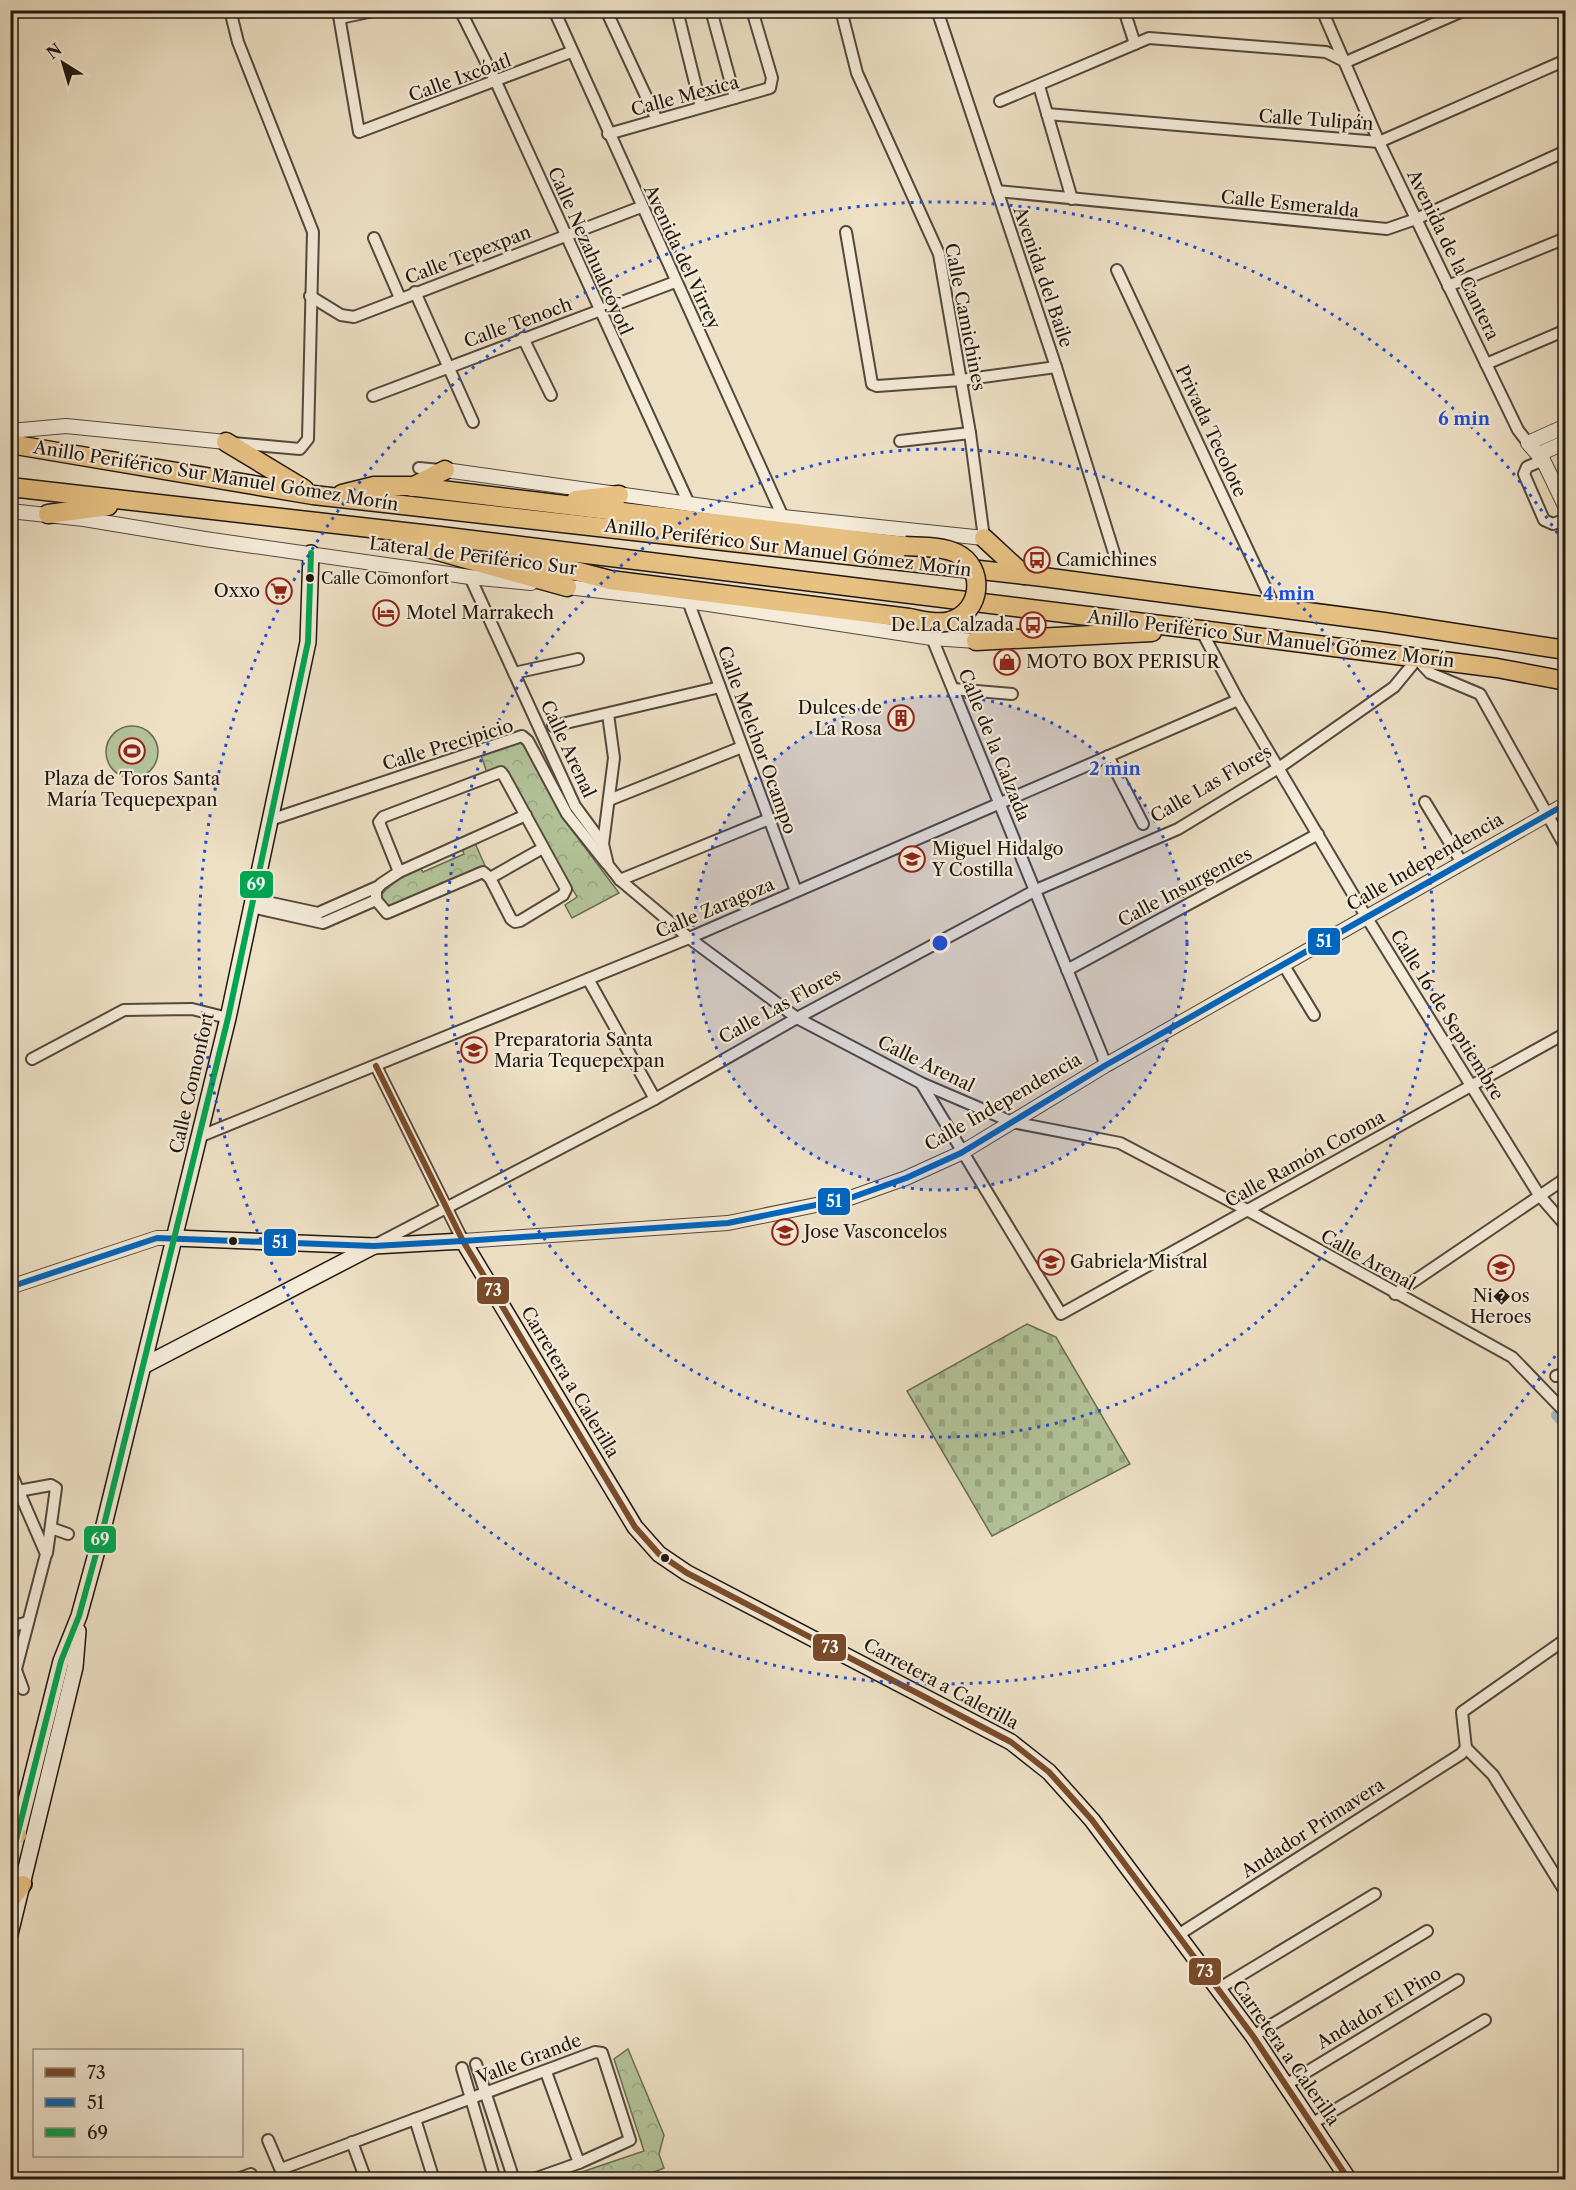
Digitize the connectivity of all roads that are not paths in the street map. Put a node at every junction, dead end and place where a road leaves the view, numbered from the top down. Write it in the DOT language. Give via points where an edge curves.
graph roads {
  1 [pos="230,10"];
  2 [pos="378,10"];
  3 [pos="460,10"];
  4 [pos="554,10"];
  5 [pos="606,10"];
  6 [pos="676,10"];
  7 [pos="711,10"];
  8 [pos="752,10"];
  9 [pos="842,10"];
  10 [pos="1124,10"];
  11 [pos="1322,10"];
  12 [pos="1466,10"];
  13 [pos="940,11"];
  14 [pos="339,14"];
  15 [pos="1135,44"];
  16 [pos="571,52"];
  17 [pos="1566,60"];
  18 [pos="1346,62"];
  19 [pos="496,82"];
  20 [pos="1039,86"];
  21 [pos="735,98"];
  22 [pos="1000,101"];
  23 [pos="701,107"];
  24 [pos="1047,114"];
  25 [pos="657,120"];
  26 [pos="608,134"];
  27 [pos="1379,142"];
  28 [pos="1566,151"];
  29 [pos="997,191"];
  30 [pos="1072,199"];
  31 [pos="641,207"];
  32 [pos="1416,219"];
  33 [pos="846,232"];
  34 [pos="565,236"];
  35 [pos="374,238"];
  36 [pos="1566,238"];
  37 [pos="1117,270"];
  38 [pos="675,282"];
  39 [pos="1448,286"];
  40 [pos="415,292"];
  41 [pos="310,296"];
  42 [pos="400,298"];
  43 [pos="598,310"];
  44 [pos="1566,330"];
  45 [pos="523,338"];
  46 [pos="1486,364"];
  47 [pos="448,366"];
  48 [pos="1056,367"];
  49 [pos="961,380"];
  50 [pos="551,395"];
  51 [pos="373,396"];
  52 [pos="473,422"];
  53 [pos="1566,426"];
  54 [pos="10,430"];
  55 [pos="970,434"];
  56 [pos="900,441"];
  57 [pos="226,442"];
  58 [pos="1566,442"];
  59 [pos="1528,443"];
  60 [pos="10,444"];
  61 [pos="1541,457"];
  62 [pos="419,468"];
  63 [pos="445,470"];
  64 [pos="10,487"];
  65 [pos="412,487"];
  66 [pos="313,495"];
  67 [pos="619,495"];
  68 [pos="334,497"];
  69 [pos="136,502"];
  70 [pos="549,504"];
  71 [pos="690,506"];
  72 [pos="1566,508"];
  73 [pos="10,512"];
  74 [pos="48,514"];
  75 [pos="783,517"];
  76 [pos="1566,519"];
  77 [pos="349,526"];
  78 [pos="440,536"];
  79 [pos="984,538"];
  80 [pos="311,553"];
  81 [pos="1115,556"];
  82 [pos="1024,575"];
  83 [pos="470,577"];
  84 [pos="567,587"];
  85 [pos="688,601"];
  86 [pos="1275,608"];
  87 [pos="1201,630"];
  88 [pos="932,638"];
  89 [pos="976,640"];
  90 [pos="1566,650"];
  91 [pos="578,659"];
  92 [pos="1417,659"];
  93 [pos="514,673"];
  94 [pos="1566,681"];
  95 [pos="720,687"];
  96 [pos="953,689"];
  97 [pos="1012,694"];
  98 [pos="1238,700"];
  99 [pos="608,714"];
  100 [pos="553,726"];
  101 [pos="742,747"];
  102 [pos="1108,756"];
  103 [pos="1280,767"];
  104 [pos="609,800"];
  105 [pos="999,802"];
  106 [pos="1425,802"];
  107 [pos="1566,804"];
  108 [pos="1547,814"];
  109 [pos="526,815"];
  110 [pos="769,819"];
  111 [pos="270,820"];
  112 [pos="1143,824"];
  113 [pos="1318,834"];
  114 [pos="603,844"];
  115 [pos="543,848"];
  116 [pos="1566,848"];
  117 [pos="1462,863"];
  118 [pos="608,865"];
  119 [pos="399,872"];
  120 [pos="490,878"];
  121 [pos="620,880"];
  122 [pos="377,887"];
  123 [pos="1036,890"];
  124 [pos="796,891"];
  125 [pos="376,900"];
  126 [pos="252,903"];
  127 [pos="1367,918"];
  128 [pos="689,938"];
  129 [pos="1283,964"];
  130 [pos="1067,970"];
  131 [pos="588,980"];
  132 [pos="1314,1015"];
  133 [pos="228,1018"];
  134 [pos="796,1018"];
  135 [pos="1566,1033"];
  136 [pos="32,1059"];
  137 [pos="1106,1065"];
  138 [pos="376,1066"];
  139 [pos="921,1083"];
  140 [pos="1471,1085"];
  141 [pos="655,1099"];
  142 [pos="1012,1122"];
  143 [pos="201,1136"];
  144 [pos="961,1153"];
  145 [pos="1566,1178"];
  146 [pos="1539,1196"];
  147 [pos="445,1207"];
  148 [pos="1247,1210"];
  149 [pos="1566,1226"];
  150 [pos="174,1238"];
  151 [pos="463,1241"];
  152 [pos="375,1246"];
  153 [pos="10,1287"];
  154 [pos="1395,1294"];
  155 [pos="145,1365"];
  156 [pos="1566,1413"];
  157 [pos="10,1471"];
  158 [pos="18,1491"];
  159 [pos="51,1528"];
  160 [pos="68,1534"];
  161 [pos="46,1554"];
  162 [pos="79,1616"];
  163 [pos="28,1622"];
  164 [pos="10,1627"];
  165 [pos="1564,1643"];
  166 [pos="10,1654"];
  167 [pos="16,1669"];
  168 [pos="23,1689"];
  169 [pos="1466,1748"];
  170 [pos="14,1838"];
  171 [pos="10,1864"];
  172 [pos="23,1884"];
  173 [pos="1566,1893"];
  174 [pos="1375,1894"];
  175 [pos="10,1902"];
  176 [pos="1427,1931"];
  177 [pos="10,1934"];
  178 [pos="1178,1935"];
  179 [pos="1458,1980"];
  180 [pos="1218,1989"];
  181 [pos="1485,2020"];
  182 [pos="1253,2036"];
  183 [pos="476,2064"];
  184 [pos="462,2068"];
  185 [pos="546,2072"];
  186 [pos="1287,2084"];
  187 [pos="485,2094"];
  188 [pos="470,2098"];
  189 [pos="415,2118"];
  190 [pos="1313,2123"];
  191 [pos="268,2140"];
  192 [pos="352,2142"];
  193 [pos="579,2163"];
  194 [pos="251,2174"];
  195 [pos="283,2174"];
  196 [pos="235,2180"];
  197 [pos="366,2180"];
  198 [pos="434,2180"];
  199 [pos="495,2180"];
  200 [pos="514,2180"];
  201 [pos="531,2180"];
  202 [pos="1349,2180"];
  1 -- 41 [label="street" via="238,42 313,232"];
  2 -- 14 [label="street"];
  3 -- 19 [label="street, Calle Nezahualcóyotl"];
  4 -- 16 [label="street, Avenida del Virrey"];
  5 -- 25 [label="street"];
  6 -- 23 [label="street"];
  7 -- 21 [label="street"];
  8 -- 21 [label="street, Calle Mexica" via="772,78 770,88"];
  9 -- 49 [label="street, Calle Camichines" via="857,73 939,254"];
  10 -- 15 [label="street"];
  11 -- 18 [label="street, Avenida de la Cantera"];
  12 -- 18 [label="street"];
  13 -- 29 [label="street, Avenida del Baile"];
  14 -- 19 [label="street, Calle Ixcóatl" via="359,132"];
  15 -- 18 [label="street" via="1149,38 1326,52"];
  15 -- 20 [label="street"];
  16 -- 19 [label="street, Calle Ixcóatl"];
  16 -- 26 [label="street, Avenida del Virrey"];
  17 -- 27 [label="street, Calle Tulipán"];
  18 -- 27 [label="street, Avenida de la Cantera"];
  19 -- 34 [label="street, Calle Nezahualcóyotl"];
  20 -- 22 [label="street"];
  20 -- 24 [label="street"];
  21 -- 23 [label="street, Calle Mexica"];
  23 -- 25 [label="street, Calle Mexica"];
  24 -- 27 [label="street, Calle Tulipán"];
  24 -- 30 [label="street"];
  25 -- 26 [label="street, Calle Mexica"];
  26 -- 31 [label="street, Avenida del Virrey"];
  27 -- 32 [label="street, Avenida de la Cantera"];
  28 -- 32 [label="street, Calle Esmeralda"];
  29 -- 30 [label="street, Calle Esmeralda"];
  29 -- 48 [label="street, Avenida del Baile"];
  30 -- 32 [label="street, Calle Esmeralda" via="1380,229"];
  31 -- 34 [label="street, Calle Tepexpan"];
  31 -- 38 [label="street, Avenida del Virrey"];
  32 -- 39 [label="street, Avenida de la Cantera"];
  33 -- 49 [label="street" via="872,384"];
  34 -- 40 [label="street, Calle Tepexpan"];
  34 -- 43 [label="street, Calle Nezahualcóyotl"];
  35 -- 42 [label="street"];
  36 -- 39 [label="street"];
  37 -- 86 [label="street, Privada Tecolote"];
  38 -- 43 [label="street, Calle Tenoch"];
  38 -- 75 [label="street, Avenida del Virrey"];
  39 -- 46 [label="street, Avenida de la Cantera"];
  40 -- 42 [label="street, Calle Tepexpan"];
  40 -- 47 [label="street"];
  41 -- 42 [label="street, Calle Tepexpan" via="347,317"];
  41 -- 57 [label="street" via="305,446 300,449"];
  43 -- 45 [label="street, Calle Tenoch"];
  43 -- 71 [label="street, Calle Nezahualcóyotl"];
  44 -- 46 [label="street"];
  45 -- 47 [label="street, Calle Tenoch"];
  45 -- 50 [label="street"];
  46 -- 59 [label="street, Avenida de la Cantera"];
  47 -- 51 [label="street, Calle Tenoch"];
  47 -- 52 [label="street"];
  48 -- 49 [label="street"];
  48 -- 81 [label="street, Avenida del Baile"];
  49 -- 55 [label="street, Calle Camichines"];
  53 -- 59 [label="street"];
  54 -- 57 [label="street" via="66,426"];
  55 -- 56 [label="street"];
  55 -- 79 [label="street, Calle Camichines"];
  57 -- 66 [label="highway"];
  58 -- 61 [label="street"];
  59 -- 61 [label="street, Avenida de la Cantera"];
  60 -- 66 [label="highway, Anillo Periférico Sur Manuel Gómez Morín"];
  61 -- 72 [label="street, Avenida de la Cantera"];
  61 -- 76 [label="street" via="1524,474 1544,520 1553,524"];
  62 -- 63 [label="street"];
  63 -- 65 [label="highway"];
  63 -- 67 [label="street"];
  64 -- 69 [label="highway, Anillo Periférico Sur Manuel Gómez Morín"];
  65 -- 68 [label="highway" via="374,486"];
  65 -- 70 [label="highway"];
  66 -- 68 [label="highway, Anillo Periférico Sur Manuel Gómez Morín"];
  67 -- 70 [label="highway"];
  67 -- 71 [label="street"];
  68 -- 82 [label="highway, Anillo Periférico Sur Manuel Gómez Morín"];
  69 -- 74 [label="highway"];
  69 -- 77 [label="highway, Anillo Periférico Sur Manuel Gómez Morín"];
  70 -- 78 [label="highway, bridge" via="958,554 971,566 977,584 966,612 943,623 610,580"];
  71 -- 75 [label="street"];
  73 -- 74 [label="street, Lateral de Periférico Sur"];
  74 -- 80 [label="street, Lateral de Periférico Sur"];
  75 -- 79 [label="street"];
  77 -- 78 [label="highway, Anillo Periférico Sur Manuel Gómez Morín"];
  77 -- 84 [label="highway"];
  78 -- 87 [label="highway, Anillo Periférico Sur Manuel Gómez Morín"];
  79 -- 82 [label="highway"];
  80 -- 83 [label="street, Lateral de Periférico Sur"];
  80 -- 111 [label="main road, Calle Comonfort" via="308,642"];
  82 -- 86 [label="highway, Anillo Periférico Sur Manuel Gómez Morín"];
  83 -- 84 [label="street, Lateral de Periférico Sur"];
  83 -- 93 [label="street, Calle Arenal"];
  84 -- 85 [label="street, Lateral de Periférico Sur"];
  85 -- 88 [label="street, Lateral de Periférico Sur"];
  85 -- 95 [label="street, Calle Melchor Ocampo"];
  86 -- 90 [label="highway, Anillo Periférico Sur Manuel Gómez Morín"];
  87 -- 89 [label="highway"];
  87 -- 92 [label="highway, Anillo Periférico Sur Manuel Gómez Morín"];
  87 -- 98 [label="street, Calle 16 de Septiembre"];
  88 -- 89 [label="street, Lateral de Periférico Sur"];
  88 -- 96 [label="street, Calle de la Calzada"];
  91 -- 93 [label="street"];
  92 -- 94 [label="highway, Anillo Periférico Sur Manuel Gómez Morín"];
  92 -- 103 [label="street, Calle Las Flores" via="1394,687"];
  92 -- 108 [label="street" via="1430,673 1480,694"];
  93 -- 114 [label="street, Calle Arenal" via="575,806"];
  95 -- 99 [label="street"];
  95 -- 101 [label="street, Calle Melchor Ocampo"];
  96 -- 97 [label="street"];
  96 -- 105 [label="street, Calle de la Calzada"];
  98 -- 102 [label="street, Calle Zaragoza"];
  98 -- 103 [label="street, Calle 16 de Septiembre"];
  99 -- 100 [label="street"];
  99 -- 104 [label="street" via="614,758"];
  101 -- 104 [label="street"];
  101 -- 110 [label="street, Calle Melchor Ocampo"];
  102 -- 105 [label="street, Calle Zaragoza"];
  102 -- 112 [label="street"];
  103 -- 113 [label="street, Calle 16 de Septiembre"];
  103 -- 123 [label="street, Calle Las Flores" via="1178,829"];
  104 -- 114 [label="street"];
  105 -- 123 [label="street, Calle de la Calzada"];
  105 -- 124 [label="street, Calle Zaragoza"];
  106 -- 117 [label="street"];
  107 -- 108 [label="street, Calle Independencia"];
  108 -- 116 [label="street"];
  108 -- 117 [label="street, Calle Independencia"];
  109 -- 115 [label="street"];
  109 -- 119 [label="street"];
  109 -- 119 [label="street" via="501,772 383,817 379,824"];
  110 -- 121 [label="street"];
  110 -- 124 [label="street, Calle Melchor Ocampo"];
  111 -- 118 [label="street, Calle Precipicio" via="522,736 567,814"];
  111 -- 126 [label="main road, Calle Comonfort"];
  113 -- 127 [label="street, Calle 16 de Septiembre"];
  113 -- 130 [label="street, Calle Insurgentes"];
  114 -- 118 [label="street, Calle Arenal"];
  115 -- 120 [label="street"];
  115 -- 120 [label="street" via="566,891 520,921 511,919"];
  117 -- 127 [label="street, Calle Independencia"];
  118 -- 121 [label="street, Calle Arenal"];
  119 -- 122 [label="street"];
  120 -- 125 [label="street" via="480,872 392,913"];
  121 -- 128 [label="street, Calle Arenal"];
  122 -- 125 [label="street"];
  122 -- 126 [label="street" via="318,913"];
  123 -- 130 [label="street, Calle de la Calzada"];
  123 -- 134 [label="street, Calle Las Flores"];
  124 -- 128 [label="street, Calle Zaragoza"];
  125 -- 126 [label="street" via="322,923"];
  126 -- 133 [label="main road, Calle Comonfort"];
  127 -- 129 [label="street, Calle Independencia"];
  127 -- 140 [label="street, Calle 16 de Septiembre"];
  128 -- 131 [label="street, Calle Zaragoza"];
  128 -- 134 [label="street, Calle Arenal"];
  129 -- 132 [label="street"];
  129 -- 137 [label="street, Calle Independencia"];
  130 -- 137 [label="street, Calle de la Calzada"];
  131 -- 138 [label="street, Calle Zaragoza"];
  131 -- 141 [label="street"];
  133 -- 136 [label="street" via="192,1010 124,1010"];
  133 -- 143 [label="main road, Calle Comonfort"];
  134 -- 139 [label="street, Calle Arenal"];
  134 -- 141 [label="street, Calle Las Flores"];
  135 -- 140 [label="street, Calle Ramón Corona"];
  137 -- 142 [label="street, Calle Independencia"];
  138 -- 143 [label="street, Calle Zaragoza"];
  138 -- 147 [label="street"];
  139 -- 142 [label="street, Calle Arenal"];
  139 -- 144 [label="street"];
  140 -- 146 [label="street, Calle 16 de Septiembre"];
  140 -- 148 [label="street, Calle Ramón Corona"];
  141 -- 147 [label="street, Calle Las Flores"];
  142 -- 144 [label="street, Calle Independencia"];
  142 -- 148 [label="street, Calle Arenal" via="1120,1143"];
  143 -- 150 [label="main road, Calle Comonfort"];
  144 -- 148 [label="street, Calle Ramón Corona" via="1061,1314"];
  144 -- 151 [label="street, Calle Independencia" via="850,1198 728,1223"];
  145 -- 146 [label="street"];
  146 -- 149 [label="street, Calle 16 de Septiembre"];
  146 -- 154 [label="street"];
  147 -- 151 [label="street"];
  147 -- 152 [label="street, Calle Las Flores"];
  148 -- 154 [label="street, Calle Arenal"];
  150 -- 152 [label="main road, Calle Independencia"];
  150 -- 153 [label="street, Calle Independencia" via="157,1238"];
  150 -- 155 [label="main road, Calle Comonfort"];
  151 -- 152 [label="main road, Calle Independencia"];
  151 -- 178 [label="main road, Carretera a Calerilla" via="635,1527 659,1554 687,1573 1011,1742 1049,1772 1092,1820"];
  152 -- 155 [label="main road, Calle Las Flores"];
  154 -- 156 [label="street, Calle Arenal" via="1512,1357"];
  155 -- 162 [label="main road, Calle Comonfort"];
  157 -- 158 [label="street"];
  158 -- 159 [label="street" via="51,1485 56,1488"];
  158 -- 161 [label="street"];
  159 -- 160 [label="street"];
  159 -- 161 [label="street"];
  161 -- 163 [label="street"];
  162 -- 170 [label="main road, Calle Comonfort" via="61,1661"];
  162 -- 172 [label="main road, Calle Comonfort" via="75,1667"];
  163 -- 164 [label="street"];
  163 -- 167 [label="street"];
  165 -- 169 [label="street" via="1462,1712"];
  166 -- 167 [label="street"];
  167 -- 168 [label="street"];
  169 -- 173 [label="street" via="1494,1775"];
  169 -- 178 [label="street, Andador Primavera"];
  170 -- 171 [label="main road, Calle Comonfort"];
  172 -- 175 [label="main road"];
  172 -- 177 [label="main road, Calle Comonfort"];
  174 -- 180 [label="street"];
  176 -- 182 [label="street"];
  178 -- 180 [label="main road, Carretera a Calerilla"];
  179 -- 186 [label="street, Andador El Pino"];
  180 -- 182 [label="main road, Carretera a Calerilla"];
  181 -- 190 [label="street"];
  182 -- 186 [label="main road, Carretera a Calerilla"];
  183 -- 187 [label="street"];
  184 -- 188 [label="street"];
  185 -- 187 [label="street, Valle Grande"];
  185 -- 193 [label="street"];
  185 -- 193 [label="street, Valle Grande" via="595,2052 605,2058 630,2140"];
  186 -- 190 [label="main road, Carretera a Calerilla"];
  187 -- 188 [label="street, Valle Grande"];
  187 -- 200 [label="street"];
  188 -- 189 [label="street, Valle Grande"];
  188 -- 199 [label="street"];
  189 -- 192 [label="street, Valle Grande"];
  189 -- 198 [label="street"];
  190 -- 202 [label="main road, Carretera a Calerilla"];
  191 -- 195 [label="street"];
  192 -- 195 [label="street, Valle Grande"];
  192 -- 197 [label="street"];
  193 -- 201 [label="street, Valle Grande"];
  194 -- 196 [label="street"];
}
